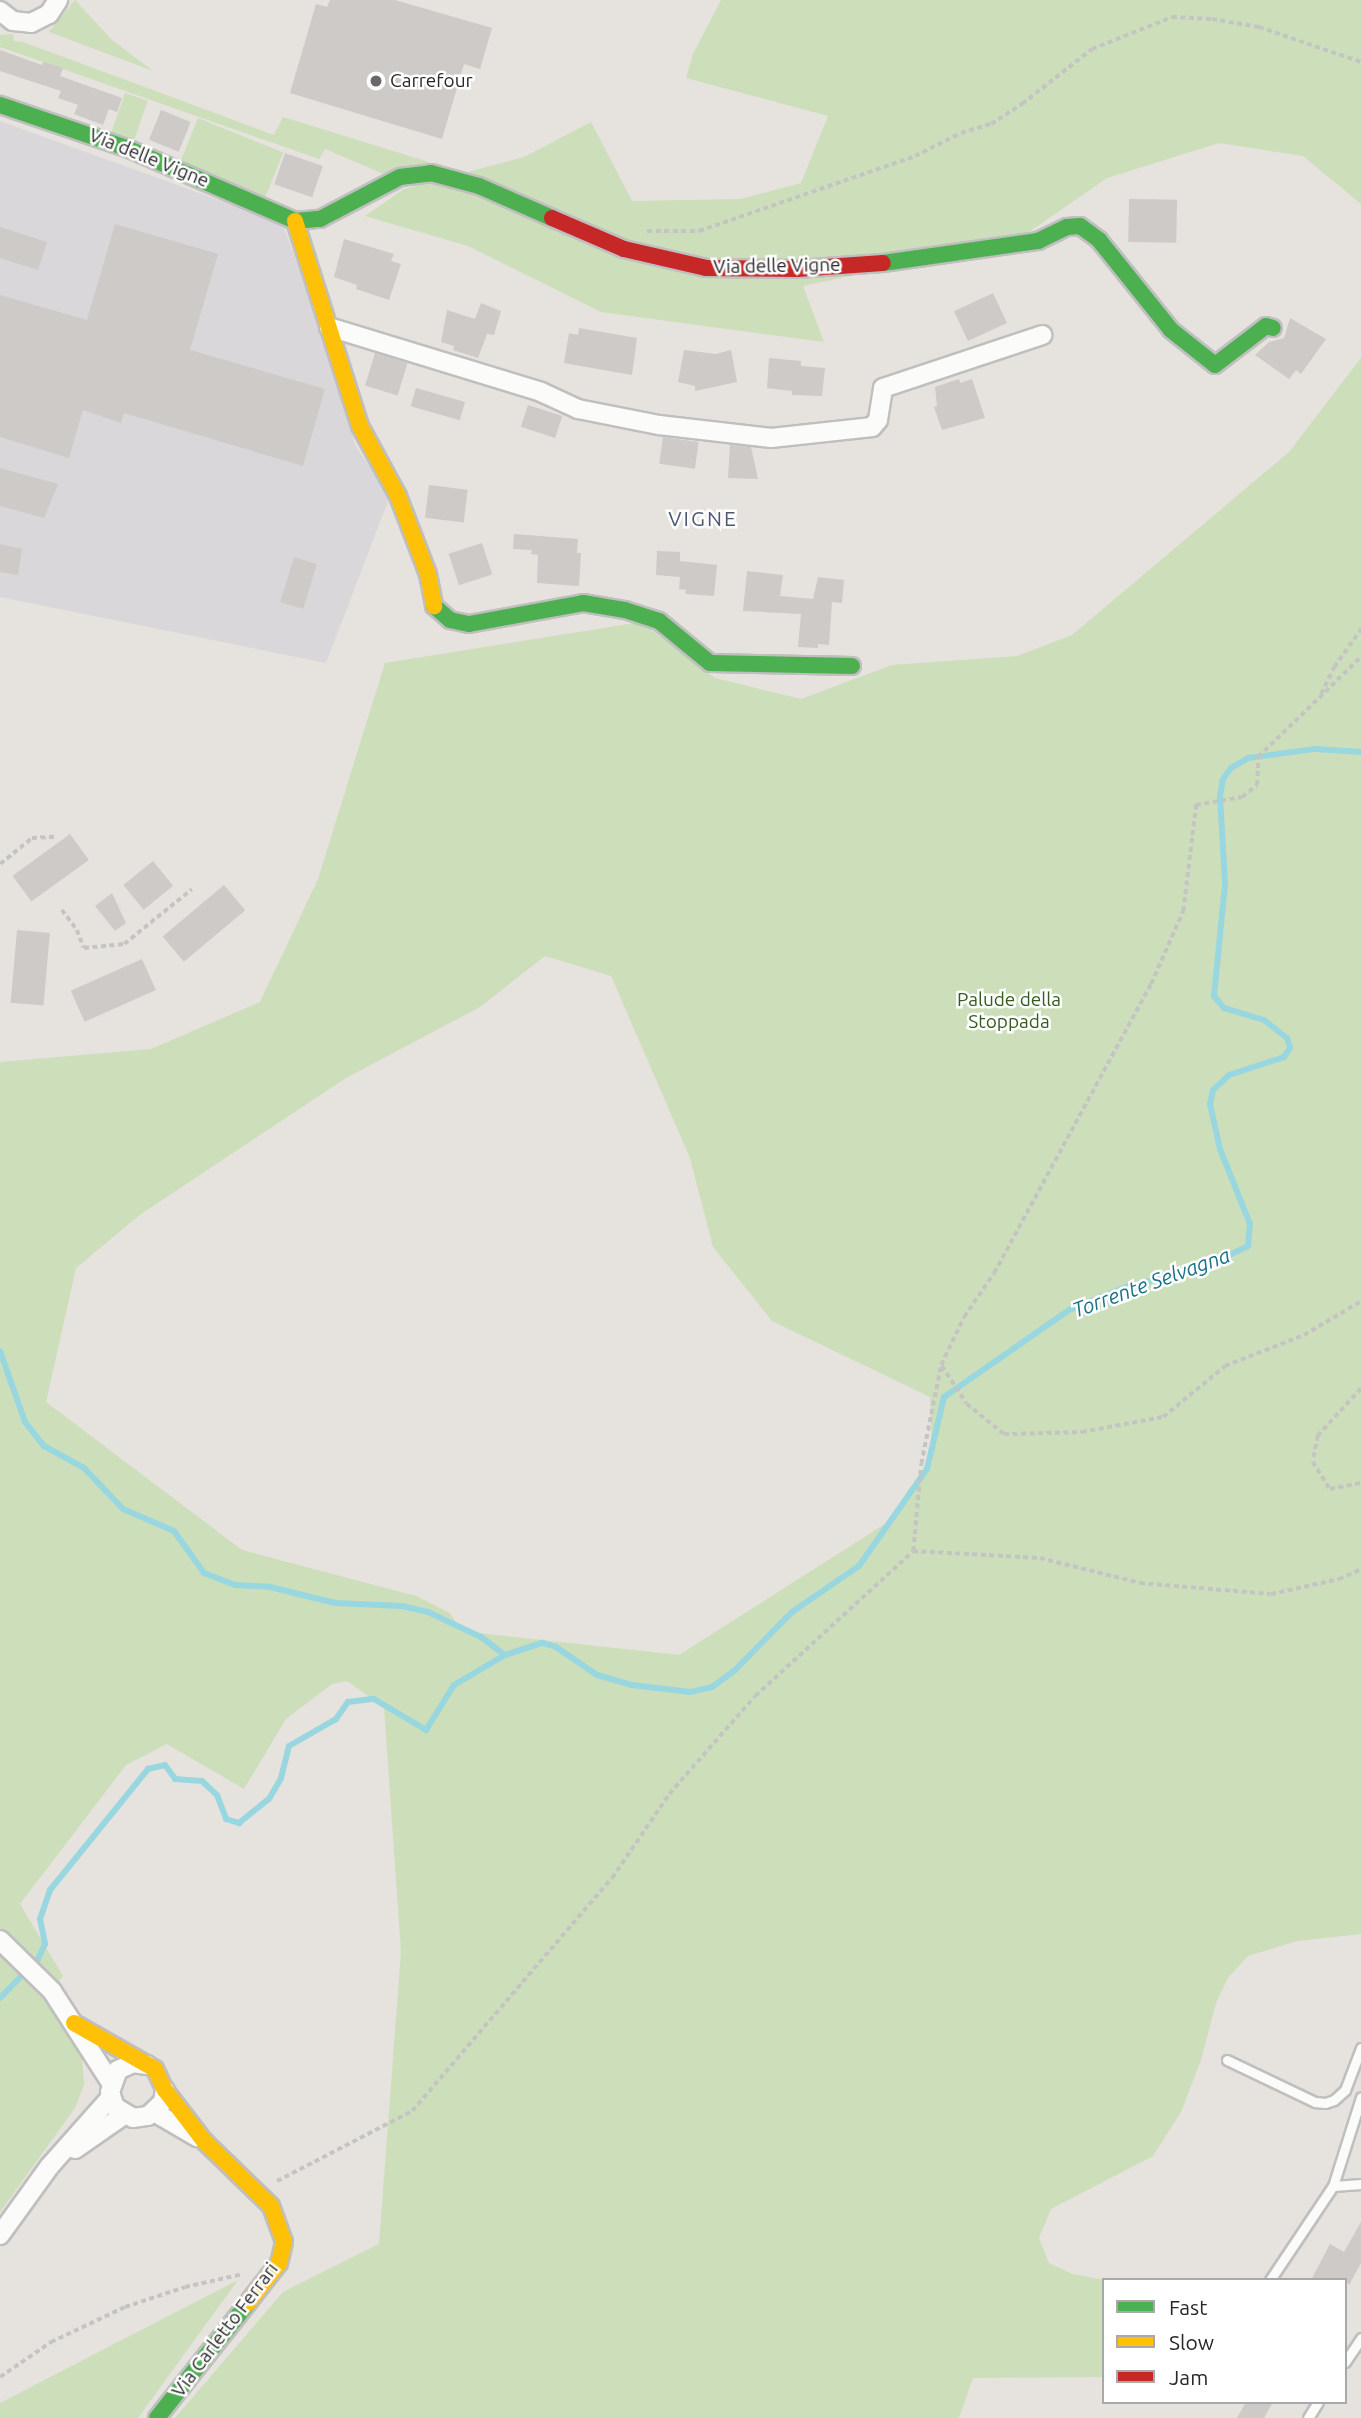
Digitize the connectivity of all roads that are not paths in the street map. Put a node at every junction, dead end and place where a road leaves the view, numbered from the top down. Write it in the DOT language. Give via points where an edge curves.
graph roads {
  1 [pos="58,0"];
  2 [pos="2,16"];
  3 [pos="0,105"];
  4 [pos="295,221"];
  5 [pos="329,327"];
  6 [pos="1273,328"];
  7 [pos="1042,335"];
  8 [pos="852,666"];
  9 [pos="0,1940"];
  10 [pos="74,2023"];
  11 [pos="1361,2048"];
  12 [pos="1227,2060"];
  13 [pos="150,2066"];
  14 [pos="111,2090"];
  15 [pos="165,2090"];
  16 [pos="1361,2098"];
  17 [pos="155,2112"];
  18 [pos="124,2115"];
  19 [pos="204,2141"];
  20 [pos="49,2167"];
  21 [pos="1361,2184"];
  22 [pos="1334,2186"];
  23 [pos="0,2235"];
  24 [pos="1271,2278"];
  25 [pos="1361,2338"];
  26 [pos="1347,2359"];
  27 [pos="157,2418"];
  1 -- 2 [label="street" via="41,20 21,23"];
  3 -- 4 [label="street, Via delle Vigne" via="129,149"];
  4 -- 5 [label="street"];
  4 -- 6 [label="street, Via delle Vigne" via="320,219 400,177 431,173 479,186 624,249 706,268 797,269 901,262 1038,241 1080,226 1099,240 1171,330 1215,365 1266,326"];
  5 -- 7 [label="street" via="541,392 578,409 659,425 771,438 872,427 878,420 883,388"];
  5 -- 8 [label="street" via="360,426 398,496 428,573 435,608 450,620 468,624 583,603 659,621 710,663"];
  9 -- 10 [label="street, Via Carletto Ferrari" via="52,1991"];
  10 -- 13 [label="street, Via Carletto Ferrari"];
  10 -- 14 [label="street, Via Carletto Ferrari"];
  11 -- 12 [label="lane" via="1345,2090 1325,2103"];
  13 -- 14 [label="street" via="124,2066"];
  13 -- 15 [label="street, Via Carletto Ferrari" via="161,2076"];
  14 -- 18 [label="street, Via Carletto Ferrari"];
  14 -- 20 [label="street"];
  15 -- 17 [label="street"];
  15 -- 19 [label="street, Via Carletto Ferrari"];
  16 -- 22 [label="lane"];
  17 -- 18 [label="street" via="139,2118"];
  17 -- 19 [label="street, Via Carletto Ferrari"];
  18 -- 20 [label="street"];
  19 -- 27 [label="street, Via Carletto Ferrari" via="271,2206 284,2242 273,2272"];
  20 -- 23 [label="street"];
  21 -- 22 [label="lane"];
  22 -- 24 [label="lane"];
  25 -- 26 [label="lane"];
}
